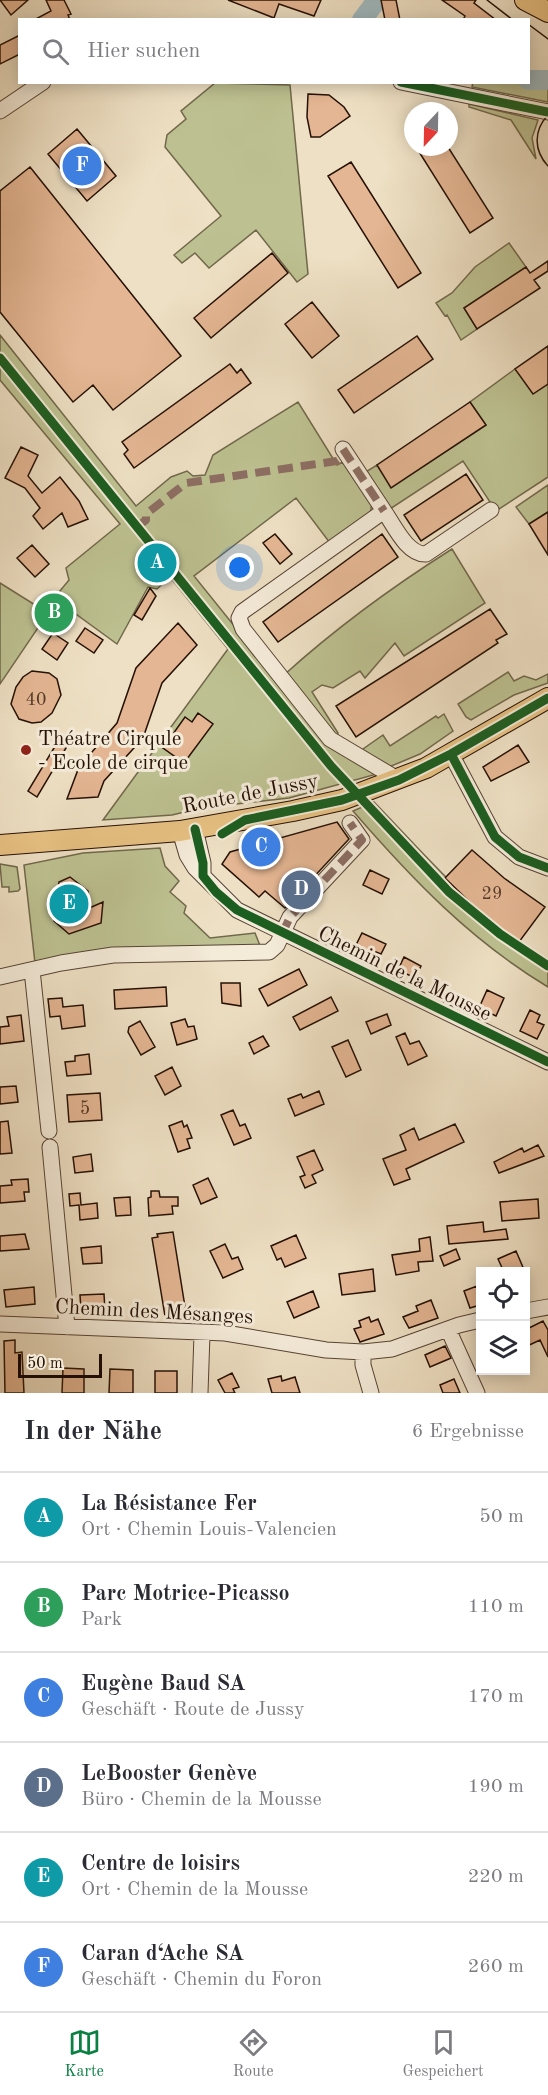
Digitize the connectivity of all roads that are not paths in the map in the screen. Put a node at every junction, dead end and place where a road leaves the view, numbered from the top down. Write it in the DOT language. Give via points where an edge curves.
graph roads {
  1 [pos="525,0"];
  2 [pos="548,12"];
  3 [pos="40,84"];
  4 [pos="411,84"];
  5 [pos="0,111"];
  6 [pos="548,112"];
  7 [pos="343,450"];
  8 [pos="491,510"];
  9 [pos="384,512"];
  10 [pos="548,698"];
  11 [pos="451,754"];
  12 [pos="399,780"];
  13 [pos="350,823"];
  14 [pos="188,830"];
  15 [pos="0,845"];
  16 [pos="548,868"];
  17 [pos="282,934"];
  18 [pos="32,970"];
  19 [pos="0,977"];
  20 [pos="548,1062"];
  21 [pos="49,1131"];
  22 [pos="50,1147"];
  23 [pos="548,1307"];
  24 [pos="530,1310"];
  25 [pos="476,1321"];
  26 [pos="0,1324"];
  27 [pos="67,1327"];
  28 [pos="448,1329"];
  29 [pos="202,1334"];
  30 [pos="363,1352"];
  31 [pos="200,1393"];
  32 [pos="371,1393"];
  33 [pos="477,1393"];
  1 -- 2 [label="main road"];
  3 -- 5 [label="street"];
  4 -- 6 [label="street"];
  7 -- 9 [label="street"];
  8 -- 9 [label="street" via="426,554 411,550"];
  9 -- 12 [label="street" via="242,612 239,618 243,629 330,739"];
  10 -- 11 [label="main road, Route de Jussy"];
  11 -- 12 [label="main road, Route de Jussy"];
  11 -- 16 [label="street" via="495,837 519,857"];
  12 -- 14 [label="main road, Route de Jussy" via="342,800"];
  13 -- 17 [label="street, Chemin de la Mousse" via="362,840 290,917"];
  14 -- 15 [label="main road, Route de Jussy"];
  14 -- 17 [label="street, Chemin de la Mousse" via="203,863 203,876 216,892 237,910"];
  17 -- 18 [label="street, Chemin de la Mousse" via="268,952 149,952 83,959"];
  17 -- 20 [label="street, Chemin de la Mousse"];
  18 -- 19 [label="street, Chemin de la Mousse"];
  18 -- 21 [label="street"];
  22 -- 27 [label="street"];
  23 -- 24 [label="street"];
  25 -- 28 [label="street, Chemin des Mésanges"];
  26 -- 27 [label="street, Chemin des Mésanges"];
  27 -- 29 [label="street, Chemin des Mésanges"];
  28 -- 30 [label="street, Chemin des Mésanges" via="392,1349"];
  28 -- 33 [label="street"];
  29 -- 30 [label="street, Chemin des Mésanges" via="247,1335 326,1350"];
  29 -- 31 [label="street"];
  30 -- 32 [label="street"];
}
